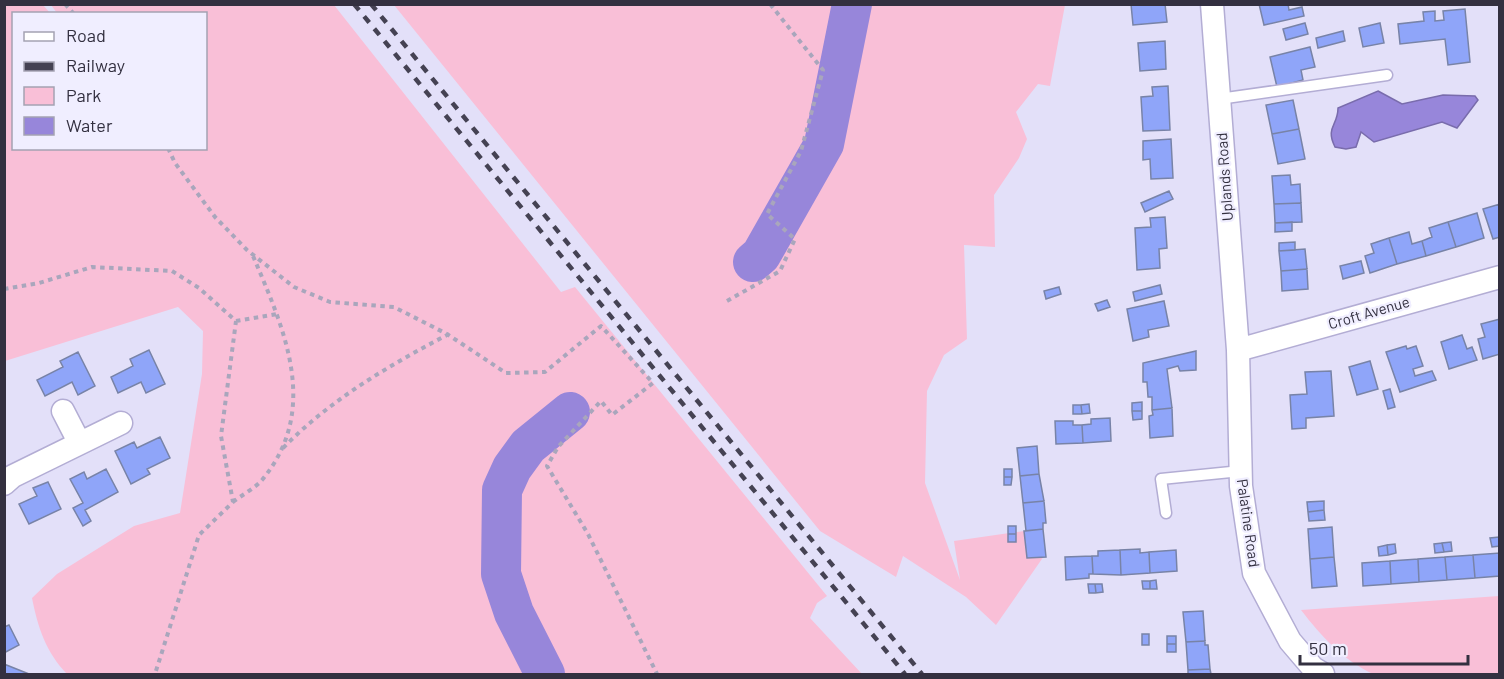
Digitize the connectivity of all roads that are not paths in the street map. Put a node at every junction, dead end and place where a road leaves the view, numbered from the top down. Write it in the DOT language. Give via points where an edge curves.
graph roads {
  1 [pos="1212,4"];
  2 [pos="1387,75"];
  3 [pos="1219,99"];
  4 [pos="1500,277"];
  5 [pos="1238,350"];
  6 [pos="63,411"];
  7 [pos="121,423"];
  8 [pos="79,442"];
  9 [pos="1241,471"];
  10 [pos="4,484"];
  11 [pos="1166,513"];
  12 [pos="1323,675"];
  1 -- 3 [label="street, Uplands Road"];
  2 -- 3 [label="lane"];
  3 -- 5 [label="street, Uplands Road"];
  4 -- 5 [label="street, Croft Avenue"];
  5 -- 9 [label="street, Palatine Road"];
  6 -- 8 [label="street"];
  7 -- 8 [label="street"];
  8 -- 10 [label="street"];
  9 -- 11 [label="lane" via="1161,479"];
  9 -- 12 [label="street, Palatine Road" via="1254,573 1290,641"];
}
